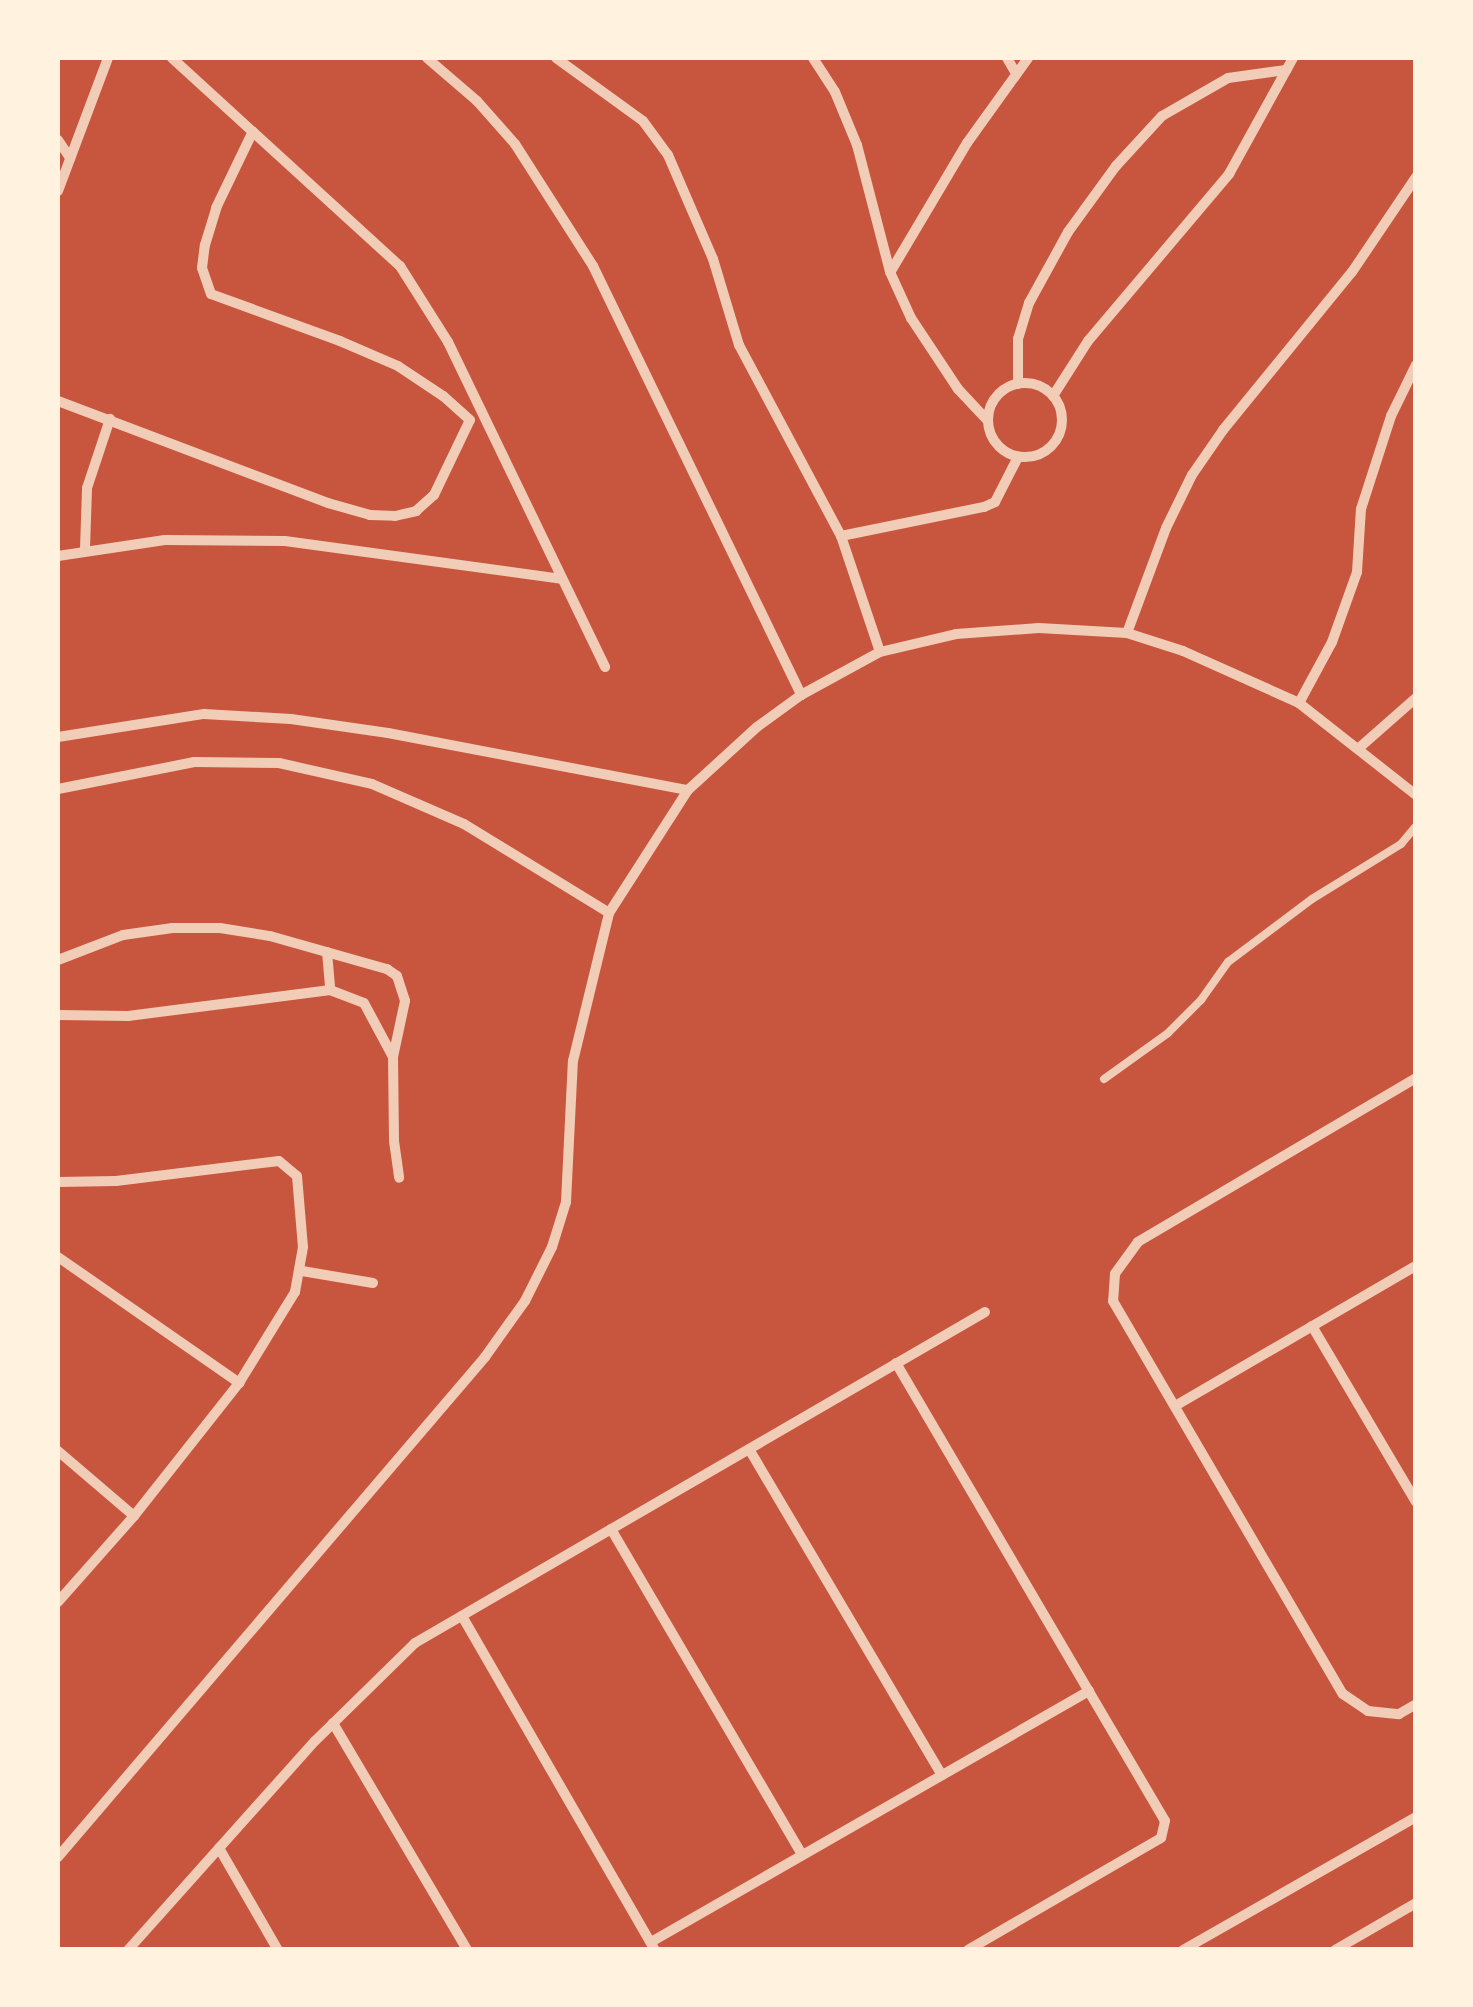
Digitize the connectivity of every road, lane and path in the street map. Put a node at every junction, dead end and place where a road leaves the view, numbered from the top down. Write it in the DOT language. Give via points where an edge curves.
graph roads {
  1 [pos="108,58"];
  2 [pos="172,58"];
  3 [pos="427,58"];
  4 [pos="556,58"];
  5 [pos="813,58"];
  6 [pos="1007,58"];
  7 [pos="1028,58"];
  8 [pos="1293,58"];
  9 [pos="1286,70"];
  10 [pos="1015,72"];
  11 [pos="253,131"];
  12 [pos="58,140"];
  13 [pos="70,158"];
  14 [pos="1416,177"];
  15 [pos="58,191"];
  16 [pos="890,272"];
  17 [pos="1416,365"];
  18 [pos="1018,384"];
  19 [pos="1053,396"];
  20 [pos="58,401"];
  21 [pos="479,405"];
  22 [pos="110,419"];
  23 [pos="470,420"];
  24 [pos="988,420"];
  25 [pos="1018,456"];
  26 [pos="841,536"];
  27 [pos="85,549"];
  28 [pos="58,556"];
  29 [pos="561,579"];
  30 [pos="1127,633"];
  31 [pos="880,652"];
  32 [pos="605,667"];
  33 [pos="801,695"];
  34 [pos="1416,698"];
  35 [pos="1300,702"];
  36 [pos="58,737"];
  37 [pos="1358,748"];
  38 [pos="58,789"];
  39 [pos="688,790"];
  40 [pos="1416,796"];
  41 [pos="1416,826"];
  42 [pos="609,913"];
  43 [pos="328,952"];
  44 [pos="58,960"];
  45 [pos="330,990"];
  46 [pos="58,1016"];
  47 [pos="393,1058"];
  48 [pos="1104,1078"];
  49 [pos="1416,1078"];
  50 [pos="400,1178"];
  51 [pos="58,1182"];
  52 [pos="58,1257"];
  53 [pos="1416,1266"];
  54 [pos="302,1272"];
  55 [pos="372,1283"];
  56 [pos="985,1312"];
  57 [pos="1312,1326"];
  58 [pos="896,1364"];
  59 [pos="239,1383"];
  60 [pos="1175,1406"];
  61 [pos="749,1449"];
  62 [pos="58,1451"];
  63 [pos="1416,1502"];
  64 [pos="134,1516"];
  65 [pos="611,1529"];
  66 [pos="58,1578"];
  67 [pos="70,1588"];
  68 [pos="58,1602"];
  69 [pos="462,1616"];
  70 [pos="1088,1691"];
  71 [pos="1416,1704"];
  72 [pos="333,1723"];
  73 [pos="942,1775"];
  74 [pos="1416,1817"];
  75 [pos="219,1848"];
  76 [pos="802,1855"];
  77 [pos="58,1857"];
  78 [pos="1416,1903"];
  79 [pos="653,1946"];
  80 [pos="984,1946"];
  81 [pos="128,1950"];
  82 [pos="278,1950"];
  83 [pos="467,1950"];
  84 [pos="968,1950"];
  85 [pos="1183,1950"];
  86 [pos="1335,1950"];
  1 -- 13 [label="street"];
  2 -- 11 [label="street"];
  3 -- 33 [label="street" via="515,144 593,266"];
  4 -- 26 [label="street" via="643,121 668,155 713,259 739,345"];
  5 -- 16 [label="street" via="857,145"];
  6 -- 10 [label="street"];
  7 -- 10 [label="street"];
  8 -- 9 [label="street"];
  9 -- 18 [label="street" via="1228,78 1162,116 1116,166 1068,232 1029,303 1018,338"];
  9 -- 19 [label="street" via="1230,174 1088,341"];
  10 -- 16 [label="street"];
  11 -- 21 [label="street" via="400,266"];
  11 -- 23 [label="street" via="205,245 202,268 211,294 398,366"];
  12 -- 13 [label="street"];
  13 -- 15 [label="street"];
  14 -- 30 [label="street" via="1352,272 1192,475"];
  16 -- 24 [label="street" via="934,357"];
  17 -- 35 [label="street" via="1362,509 1350,590"];
  18 -- 19 [label="street"];
  18 -- 24 [label="street" via="996,397"];
  19 -- 25 [label="street" via="1060,433 1043,452"];
  20 -- 22 [label="street"];
  21 -- 23 [label="street"];
  21 -- 29 [label="street"];
  22 -- 23 [label="street" via="328,503 396,516 434,494"];
  22 -- 27 [label="street" via="87,488"];
  24 -- 25 [label="street" via="997,444"];
  25 -- 26 [label="street" via="995,502 984,508"];
  26 -- 31 [label="street"];
  27 -- 28 [label="street"];
  27 -- 29 [label="street" via="165,540 284,541"];
  29 -- 32 [label="street"];
  30 -- 31 [label="street" via="1038,628 956,634"];
  30 -- 35 [label="street"];
  31 -- 33 [label="street"];
  33 -- 39 [label="street"];
  34 -- 37 [label="street"];
  35 -- 37 [label="street"];
  36 -- 39 [label="street" via="204,714 291,719"];
  37 -- 40 [label="street"];
  38 -- 42 [label="street" via="194,762 278,763 372,784 464,824"];
  39 -- 42 [label="street"];
  41 -- 48 [label="lane" via="1401,844 1244,948 1168,1033"];
  42 -- 77 [label="street" via="573,1060 566,1202 526,1301 486,1357"];
  43 -- 44 [label="street" via="270,936 173,928 124,935"];
  43 -- 45 [label="street"];
  43 -- 47 [label="street" via="397,976 404,1001"];
  45 -- 46 [label="street" via="128,1016"];
  45 -- 47 [label="street" via="364,1004"];
  47 -- 50 [label="street"];
  49 -- 60 [label="street" via="1138,1242 1114,1274 1113,1301"];
  51 -- 54 [label="street" via="132,1180 279,1161 297,1176 300,1190"];
  52 -- 59 [label="street"];
  53 -- 57 [label="street"];
  54 -- 55 [label="street"];
  54 -- 59 [label="street" via="279,1324"];
  56 -- 58 [label="street"];
  57 -- 60 [label="street"];
  57 -- 63 [label="street"];
  58 -- 61 [label="street"];
  58 -- 70 [label="street"];
  59 -- 64 [label="street"];
  60 -- 71 [label="street" via="1343,1694 1368,1711 1399,1714"];
  61 -- 65 [label="street"];
  61 -- 73 [label="street"];
  62 -- 64 [label="street"];
  64 -- 67 [label="street"];
  65 -- 69 [label="street"];
  65 -- 76 [label="street"];
  66 -- 67 [label="street"];
  67 -- 68 [label="street"];
  69 -- 72 [label="street" via="416,1643"];
  69 -- 79 [label="street"];
  70 -- 73 [label="street"];
  70 -- 80 [label="street" via="1164,1831"];
  72 -- 75 [label="street"];
  72 -- 83 [label="street"];
  73 -- 76 [label="street"];
  74 -- 85 [label="street"];
  75 -- 81 [label="street"];
  75 -- 82 [label="street"];
  76 -- 79 [label="street"];
  78 -- 86 [label="street"];
  80 -- 84 [label="street"];
}
